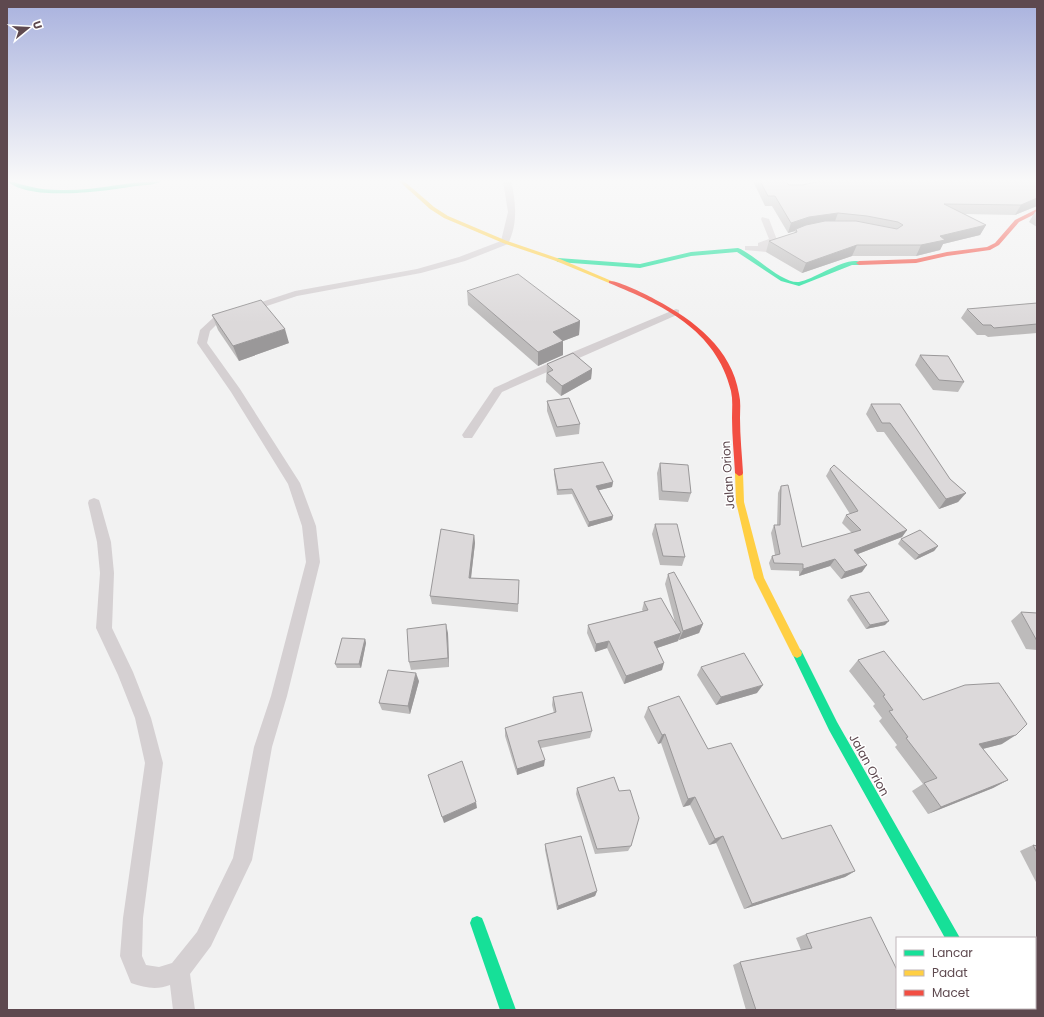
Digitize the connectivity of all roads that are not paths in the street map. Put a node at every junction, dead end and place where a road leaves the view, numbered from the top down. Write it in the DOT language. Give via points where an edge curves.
graph roads {
  1 [pos="472,228"];
  2 [pos="509,228"];
  3 [pos="769,228"];
  4 [pos="1011,228"];
  5 [pos="793,235"];
  6 [pos="505,242"];
  7 [pos="748,248"];
  8 [pos="738,250"];
  9 [pos="558,260"];
  10 [pos="676,312"];
  11 [pos="468,435"];
  12 [pos="94,503"];
  13 [pos="477,923"];
  14 [pos="952,937"];
  15 [pos="179,971"];
  16 [pos="184,1010"];
  17 [pos="508,1010"];
  1 -- 6 [label="main road, Jalan Orion"];
  2 -- 6 [label="lane"];
  3 -- 7 [label="lane" via="773,240"];
  4 -- 8 [label="main road" via="997,244 988,249 916,261 851,263 800,284 783,280"];
  5 -- 7 [label="lane" via="766,249"];
  6 -- 9 [label="main road, Jalan Orion"];
  6 -- 15 [label="lane" via="462,259 418,271 296,294 216,320 205,330 202,343 236,391 294,483 309,526 313,562 279,696 263,747 242,860 204,939"];
  7 -- 8 [label="lane"];
  8 -- 9 [label="main road" via="691,254 640,266"];
  9 -- 10 [label="main road, Jalan Orion" via="626,287"];
  10 -- 11 [label="lane" via="498,390"];
  10 -- 14 [label="main road, Jalan Orion" via="700,329 715,348 727,367 735,392 740,502 759,578 833,726"];
  12 -- 15 [label="lane" via="104,542 107,573 104,628 143,718 154,763 133,918 131,956 139,975 159,978"];
  13 -- 17 [label="main road"];
  15 -- 16 [label="lane"];
}
